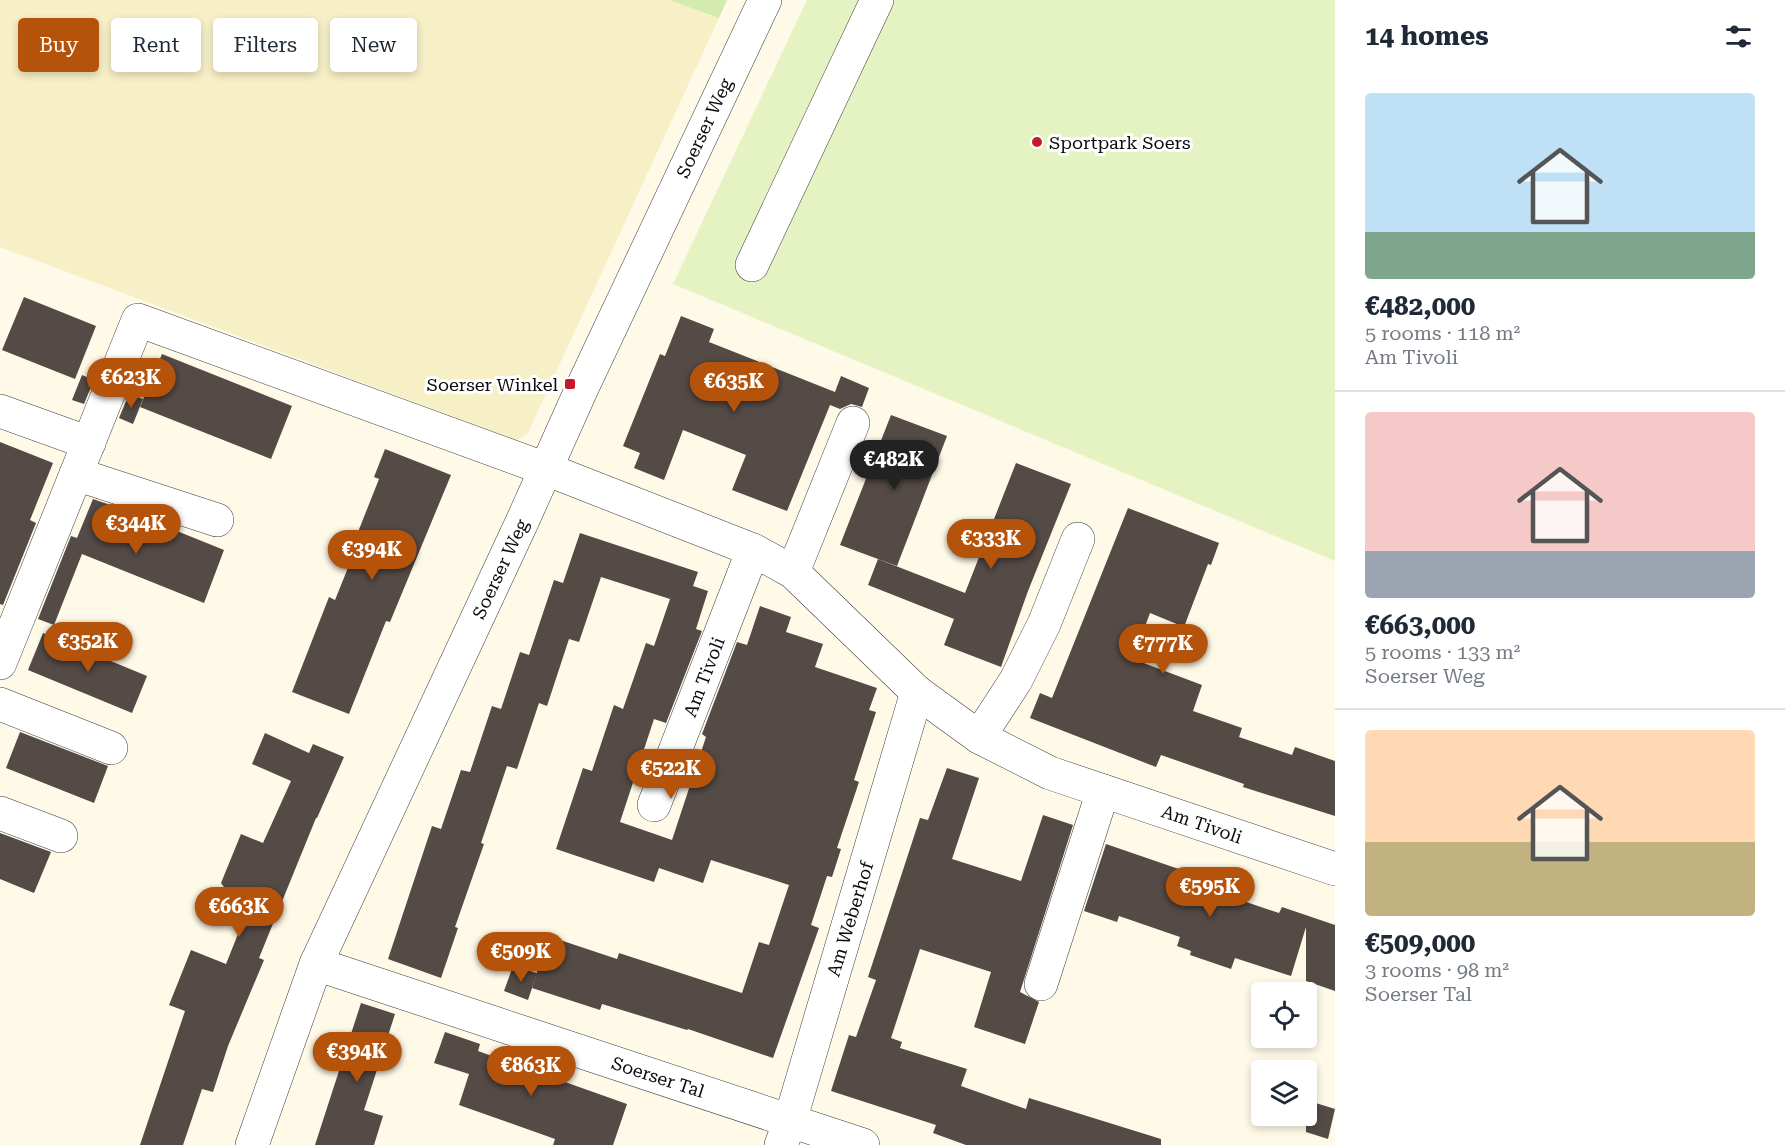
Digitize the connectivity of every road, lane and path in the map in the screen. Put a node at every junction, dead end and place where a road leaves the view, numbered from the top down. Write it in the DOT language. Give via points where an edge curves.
graph roads {
  1 [pos="765,0"];
  2 [pos="877,0"];
  3 [pos="752,265"];
  4 [pos="0,411"];
  5 [pos="853,423"];
  6 [pos="89,443"];
  7 [pos="546,469"];
  8 [pos="76,474"];
  9 [pos="217,520"];
  10 [pos="1078,539"];
  11 [pos="753,550"];
  12 [pos="793,572"];
  13 [pos="0,663"];
  14 [pos="917,692"];
  15 [pos="0,704"];
  16 [pos="979,737"];
  17 [pos="111,748"];
  18 [pos="1103,791"];
  19 [pos="654,805"];
  20 [pos="0,813"];
  21 [pos="61,836"];
  22 [pos="1335,869"];
  23 [pos="316,964"];
  24 [pos="1041,984"];
  25 [pos="785,1133"];
  26 [pos="252,1145"];
  27 [pos="863,1145"];
  1 -- 7 [label="street, Soerser Weg"];
  2 -- 3 [label="street"];
  4 -- 6 [label="street"];
  5 -- 12 [label="street"];
  6 -- 7 [label="street" via="138,320"];
  6 -- 8 [label="street"];
  7 -- 11 [label="street, Am Tivoli"];
  7 -- 23 [label="street, Soerser Weg"];
  8 -- 9 [label="street"];
  8 -- 13 [label="street"];
  10 -- 16 [label="street" via="1044,624 1016,680"];
  11 -- 12 [label="street, Am Tivoli"];
  11 -- 19 [label="street, Am Tivoli"];
  12 -- 14 [label="street, Am Tivoli"];
  14 -- 16 [label="street, Am Tivoli"];
  14 -- 25 [label="street, Am Weberhof"];
  15 -- 17 [label="street"];
  16 -- 18 [label="street, Am Tivoli" via="1050,773"];
  18 -- 22 [label="street, Am Tivoli"];
  18 -- 24 [label="street"];
  20 -- 21 [label="street"];
  23 -- 25 [label="street, Soerser Tal"];
  23 -- 26 [label="street, Soerser Weg"];
  25 -- 27 [label="street, Soerser Tal"];
}
